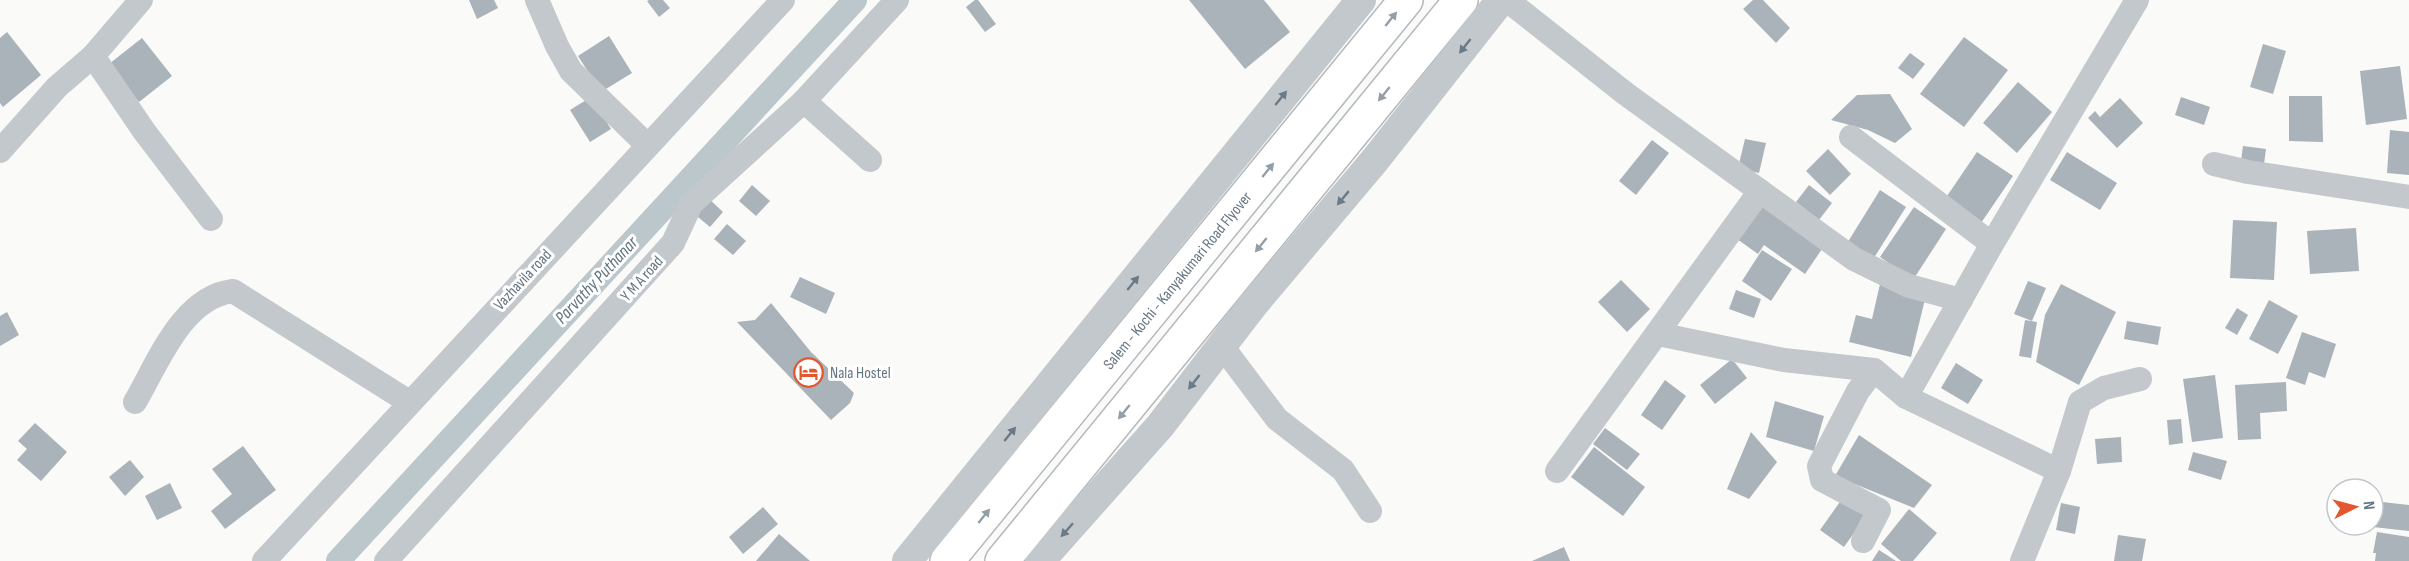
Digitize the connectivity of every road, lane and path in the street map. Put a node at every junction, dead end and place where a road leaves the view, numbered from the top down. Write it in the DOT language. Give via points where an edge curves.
graph roads {
  1 [pos="141,0"];
  2 [pos="537,0"];
  3 [pos="783,0"];
  4 [pos="897,0"];
  5 [pos="1361,0"];
  6 [pos="1406,0"];
  7 [pos="1461,0"];
  8 [pos="1501,0"];
  9 [pos="1507,0"];
  10 [pos="2137,0"];
  11 [pos="93,56"];
  12 [pos="804,101"];
  13 [pos="1851,137"];
  14 [pos="647,145"];
  15 [pos="0,151"];
  16 [pos="870,160"];
  17 [pos="2214,164"];
  18 [pos="1760,191"];
  19 [pos="2409,197"];
  20 [pos="211,219"];
  21 [pos="1992,244"];
  22 [pos="1961,300"];
  23 [pos="1658,334"];
  24 [pos="1222,346"];
  25 [pos="1874,370"];
  26 [pos="2140,379"];
  27 [pos="1906,397"];
  28 [pos="135,402"];
  29 [pos="409,402"];
  30 [pos="1557,471"];
  31 [pos="2059,471"];
  32 [pos="1370,511"];
  33 [pos="1863,542"];
  34 [pos="264,561"];
  35 [pos="386,561"];
  36 [pos="907,561"];
  37 [pos="947,561"];
  38 [pos="1002,561"];
  39 [pos="1040,561"];
  40 [pos="2022,561"];
  1 -- 11 [label="street"];
  2 -- 14 [label="street" via="571,71"];
  3 -- 14 [label="street, Vazhavila road"];
  4 -- 12 [label="street, Y M A road"];
  36 -- 5 [label="street, one-way"];
  37 -- 6 [label="highway, Salem - Kochi - Kanyakumari Road Flyover, one-way"];
  7 -- 38 [label="highway, one-way"];
  8 -- 24 [label="street, one-way"];
  9 -- 18 [label="street" via="1626,94"];
  10 -- 21 [label="street"];
  11 -- 15 [label="street" via="57,87"];
  11 -- 20 [label="street"];
  12 -- 16 [label="street"];
  12 -- 35 [label="street, Y M A road" via="691,204 673,243"];
  13 -- 21 [label="street"];
  14 -- 29 [label="street, Vazhavila road"];
  17 -- 19 [label="street"];
  18 -- 22 [label="street" via="1854,259 1910,286"];
  18 -- 23 [label="street"];
  21 -- 22 [label="street"];
  22 -- 27 [label="street"];
  23 -- 25 [label="street" via="1784,360"];
  23 -- 30 [label="street"];
  24 -- 32 [label="street" via="1277,419 1343,470"];
  24 -- 39 [label="street, one-way" via="1160,426"];
  25 -- 27 [label="street"];
  25 -- 33 [label="street" via="1858,391 1819,466 1822,480 1879,510"];
  26 -- 31 [label="street" via="2104,388 2080,402"];
  27 -- 31 [label="street"];
  28 -- 29 [label="street" via="183,321 204,301 233,291"];
  29 -- 34 [label="street, Vazhavila road"];
  31 -- 40 [label="street"];
}
